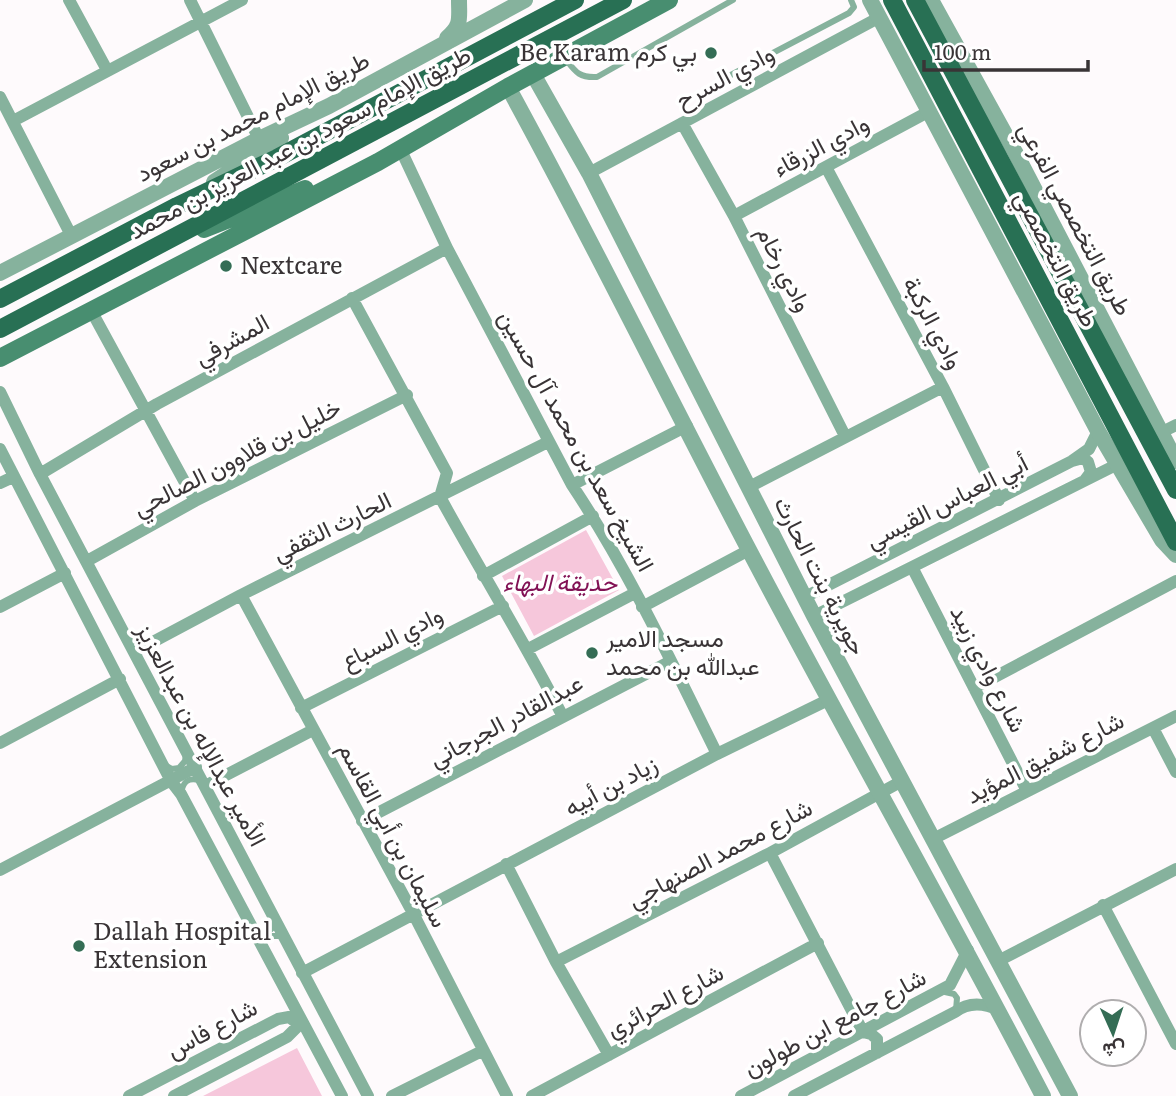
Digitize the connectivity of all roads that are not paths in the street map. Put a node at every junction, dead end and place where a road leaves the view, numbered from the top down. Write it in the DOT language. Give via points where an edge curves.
graph roads {
  1 [pos="69,0"];
  2 [pos="190,0"];
  3 [pos="242,0"];
  4 [pos="459,0"];
  5 [pos="525,0"];
  6 [pos="575,0"];
  7 [pos="623,0"];
  8 [pos="669,0"];
  9 [pos="733,0"];
  10 [pos="851,0"];
  11 [pos="870,0"];
  12 [pos="892,0"];
  13 [pos="915,0"];
  14 [pos="932,0"];
  15 [pos="880,18"];
  16 [pos="202,22"];
  17 [pos="434,50"];
  18 [pos="564,57"];
  19 [pos="107,70"];
  20 [pos="534,74"];
  21 [pos="727,77"];
  22 [pos="508,88"];
  23 [pos="0,97"];
  24 [pos="329,106"];
  25 [pos="928,112"];
  26 [pos="559,120"];
  27 [pos="13,121"];
  28 [pos="682,122"];
  29 [pos="533,132"];
  30 [pos="259,139"];
  31 [pos="400,148"];
  32 [pos="378,162"];
  33 [pos="826,167"];
  34 [pos="589,173"];
  35 [pos="177,206"];
  36 [pos="734,216"];
  37 [pos="71,235"];
  38 [pos="447,248"];
  39 [pos="118,268"];
  40 [pos="0,273"];
  41 [pos="352,298"];
  42 [pos="0,299"];
  43 [pos="92,312"];
  44 [pos="0,329"];
  45 [pos="0,358"];
  46 [pos="943,387"];
  47 [pos="0,392"];
  48 [pos="407,395"];
  49 [pos="708,406"];
  50 [pos="4,410"];
  51 [pos="145,411"];
  52 [pos="685,424"];
  53 [pos="1169,428"];
  54 [pos="1098,431"];
  55 [pos="722,433"];
  56 [pos="845,436"];
  57 [pos="548,442"];
  58 [pos="695,444"];
  59 [pos="0,449"];
  60 [pos="1174,451"];
  61 [pos="1072,461"];
  62 [pos="1118,464"];
  63 [pos="40,474"];
  64 [pos="13,477"];
  65 [pos="1085,480"];
  66 [pos="0,483"];
  67 [pos="572,485"];
  68 [pos="749,487"];
  69 [pos="1176,490"];
  70 [pos="440,497"];
  71 [pos="999,500"];
  72 [pos="195,501"];
  73 [pos="593,516"];
  74 [pos="1176,541"];
  75 [pos="749,550"];
  76 [pos="1176,555"];
  77 [pos="87,561"];
  78 [pos="912,567"];
  79 [pos="65,573"];
  80 [pos="483,576"];
  81 [pos="1176,581"];
  82 [pos="833,583"];
  83 [pos="635,593"];
  84 [pos="241,595"];
  85 [pos="805,597"];
  86 [pos="843,601"];
  87 [pos="503,606"];
  88 [pos="0,607"];
  89 [pos="642,607"];
  90 [pos="814,616"];
  91 [pos="528,649"];
  92 [pos="134,652"];
  93 [pos="671,661"];
  94 [pos="120,679"];
  95 [pos="974,688"];
  96 [pos="830,699"];
  97 [pos="301,708"];
  98 [pos="562,715"];
  99 [pos="1176,716"];
  100 [pos="1153,728"];
  101 [pos="313,730"];
  102 [pos="0,743"];
  103 [pos="187,751"];
  104 [pos="717,754"];
  105 [pos="163,765"];
  106 [pos="196,767"];
  107 [pos="1176,772"];
  108 [pos="171,781"];
  109 [pos="902,781"];
  110 [pos="203,783"];
  111 [pos="1027,790"];
  112 [pos="881,792"];
  113 [pos="181,794"];
  114 [pos="362,821"];
  115 [pos="933,839"];
  116 [pos="770,853"];
  117 [pos="506,864"];
  118 [pos="1176,869"];
  119 [pos="0,870"];
  120 [pos="1103,905"];
  121 [pos="414,915"];
  122 [pos="275,922"];
  123 [pos="254,931"];
  124 [pos="283,936"];
  125 [pos="818,943"];
  126 [pos="261,944"];
  127 [pos="968,950"];
  128 [pos="998,961"];
  129 [pos="556,962"];
  130 [pos="302,973"];
  131 [pos="935,995"];
  132 [pos="999,1010"];
  133 [pos="955,1012"];
  134 [pos="885,1021"];
  135 [pos="863,1032"];
  136 [pos="896,1043"];
  137 [pos="1176,1044"];
  138 [pos="218,1050"];
  139 [pos="482,1051"];
  140 [pos="877,1053"];
  141 [pos="609,1055"];
  142 [pos="230,1066"];
  143 [pos="129,1096"];
  144 [pos="174,1096"];
  145 [pos="341,1096"];
  146 [pos="368,1096"];
  147 [pos="391,1096"];
  148 [pos="507,1096"];
  149 [pos="531,1096"];
  150 [pos="741,1096"];
  151 [pos="794,1096"];
  152 [pos="1043,1096"];
  153 [pos="1070,1096"];
  1 -- 19 [label="street"];
  2 -- 16 [label="street"];
  3 -- 16 [label="street"];
  4 -- 17 [label="street" via="456,30"];
  5 -- 17 [label="street, طريق الإمام محمد بن سعود"];
  6 -- 35 [label="main road, طريق الإمام سعود بن عبد العزيز بن محمد"];
  7 -- 39 [label="main road, طريق الإمام سعود بن عبد العزيز بن محمد"];
  8 -- 18 [label="main road"];
  9 -- 18 [label="lane" via="597,77 585,78"];
  10 -- 21 [label="lane" via="854,7 849,13"];
  11 -- 15 [label="street"];
  12 -- 74 [label="main road, طريق التخصصي"];
  13 -- 69 [label="main road, طريق التخصصي"];
  14 -- 53 [label="street, طريق التخصصي الفرعي"];
  15 -- 25 [label="street"];
  15 -- 28 [label="street, وادي السرح"];
  16 -- 19 [label="street"];
  16 -- 30 [label="street"];
  17 -- 24 [label="street, طريق الإمام محمد بن سعود"];
  18 -- 20 [label="main road"];
  19 -- 27 [label="street"];
  20 -- 22 [label="main road"];
  20 -- 26 [label="street, جويرية بنت الحارث"];
  22 -- 29 [label="street, جويرية بنت الحارث"];
  22 -- 31 [label="main road"];
  23 -- 27 [label="street"];
  24 -- 30 [label="street, طريق الإمام محمد بن سعود"];
  24 -- 35 [label="street"];
  25 -- 33 [label="street, وادي الزرقاء"];
  25 -- 54 [label="street"];
  26 -- 29 [label="street" via="542,120"];
  26 -- 34 [label="street, جويرية بنت الحارث"];
  27 -- 37 [label="street"];
  28 -- 34 [label="street, وادي السرح"];
  28 -- 36 [label="street, وادي رخام"];
  29 -- 52 [label="street, جويرية بنت الحارث"];
  30 -- 37 [label="street, طريق الإمام محمد بن سعود"];
  31 -- 32 [label="main road"];
  31 -- 38 [label="street, الشيخ سعد بن محمد آل حسين"];
  32 -- 39 [label="main road" via="235,215"];
  32 -- 43 [label="main road"];
  33 -- 36 [label="street, وادي الزرقاء"];
  33 -- 46 [label="street, وادي الركبة"];
  34 -- 49 [label="street, جويرية بنت الحارث"];
  35 -- 42 [label="main road, طريق الإمام سعود بن عبد العزيز بن محمد"];
  36 -- 56 [label="street, وادي رخام"];
  37 -- 40 [label="street, طريق الإمام محمد بن سعود"];
  38 -- 41 [label="street, المشرفي"];
  38 -- 57 [label="street, الشيخ سعد بن محمد آل حسين"];
  39 -- 44 [label="main road, طريق الإمام سعود بن عبد العزيز بن محمد"];
  41 -- 48 [label="street"];
  41 -- 51 [label="street, المشرفي"];
  43 -- 45 [label="main road"];
  43 -- 51 [label="street"];
  46 -- 56 [label="street"];
  46 -- 71 [label="street, وادي الركبة"];
  47 -- 50 [label="street, الأمير عبدالإله بن عبدالعزيز"];
  48 -- 70 [label="street" via="447,473"];
  48 -- 72 [label="street, خليل بن قلاوون الصالحي"];
  49 -- 52 [label="street" via="709,418 701,424"];
  49 -- 55 [label="street, جويرية بنت الحارث"];
  50 -- 63 [label="street, الأمير عبدالإله بن عبدالعزيز"];
  51 -- 63 [label="street, المشرفي"];
  51 -- 72 [label="street"];
  52 -- 58 [label="street, جويرية بنت الحارث"];
  52 -- 67 [label="street"];
  53 -- 60 [label="street, طريق التخصصي الفرعي"];
  54 -- 61 [label="street, أبي العباس القيسي" via="1089,449"];
  54 -- 62 [label="street"];
  55 -- 58 [label="street" via="708,427 699,433"];
  55 -- 68 [label="street, جويرية بنت الحارث"];
  56 -- 68 [label="street"];
  57 -- 67 [label="street, الشيخ سعد بن محمد آل حسين"];
  57 -- 70 [label="street, الحارث الثقفي"];
  58 -- 75 [label="street, جويرية بنت الحارث"];
  59 -- 64 [label="street, الأمير عبدالإله بن عبدالعزيز"];
  61 -- 65 [label="street" via="1088,461 1091,472"];
  61 -- 71 [label="street, أبي العباس القيسي"];
  62 -- 65 [label="street, أبي العباس القيسي"];
  62 -- 76 [label="street" via="1162,540"];
  63 -- 77 [label="street, الأمير عبدالإله بن عبدالعزيز"];
  64 -- 66 [label="street"];
  64 -- 79 [label="street, الأمير عبدالإله بن عبدالعزيز"];
  65 -- 78 [label="street, أبي العباس القيسي"];
  67 -- 73 [label="street, الشيخ سعد بن محمد آل حسين"];
  68 -- 85 [label="street, جويرية بنت الحارث"];
  70 -- 80 [label="street"];
  70 -- 84 [label="street, الحارث الثقفي"];
  71 -- 82 [label="street, أبي العباس القيسي"];
  72 -- 77 [label="street, خليل بن قلاوون الصالحي"];
  73 -- 80 [label="street"];
  73 -- 83 [label="street, الشيخ سعد بن محمد آل حسين"];
  75 -- 89 [label="street"];
  75 -- 96 [label="street, جويرية بنت الحارث"];
  77 -- 92 [label="street, الأمير عبدالإله بن عبدالعزيز"];
  78 -- 86 [label="street, أبي العباس القيسي"];
  78 -- 95 [label="street, شارع وادي زبيد"];
  79 -- 88 [label="street"];
  79 -- 94 [label="street, الأمير عبدالإله بن عبدالعزيز"];
  80 -- 87 [label="street"];
  81 -- 95 [label="street"];
  82 -- 85 [label="street, أبي العباس القيسي"];
  82 -- 86 [label="street" via="826,597 835,604"];
  83 -- 89 [label="street, الشيخ سعد بن محمد آل حسين"];
  83 -- 91 [label="street"];
  84 -- 92 [label="street, الحارث الثقفي"];
  84 -- 97 [label="street, سليمان بن أبي القاسم"];
  85 -- 90 [label="street, جويرية بنت الحارث"];
  86 -- 90 [label="street, أبي العباس القيسي"];
  87 -- 91 [label="street"];
  87 -- 97 [label="street, وادي السباع"];
  89 -- 93 [label="street, الشيخ سعد بن محمد آل حسين"];
  90 -- 109 [label="street, جويرية بنت الحارث"];
  91 -- 98 [label="street"];
  92 -- 103 [label="street, الأمير عبدالإله بن عبدالعزيز"];
  93 -- 98 [label="street, عبدالقادر الجرجاني"];
  93 -- 104 [label="street, الشيخ سعد بن محمد آل حسين"];
  94 -- 102 [label="street"];
  94 -- 105 [label="street, الأمير عبدالإله بن عبدالعزيز"];
  95 -- 111 [label="street, شارع وادي زبيد"];
  96 -- 104 [label="street, زياد بن أبيه"];
  96 -- 112 [label="street, جويرية بنت الحارث"];
  97 -- 101 [label="street, سليمان بن أبي القاسم"];
  98 -- 114 [label="street, عبدالقادر الجرجاني"];
  99 -- 100 [label="street, شارع شفيق المؤيد"];
  100 -- 107 [label="street"];
  100 -- 111 [label="street, شارع شفيق المؤيد"];
  101 -- 110 [label="street"];
  101 -- 114 [label="street, سليمان بن أبي القاسم"];
  103 -- 105 [label="lane" via="179,768"];
  103 -- 106 [label="street, الأمير عبدالإله بن عبدالعزيز"];
  104 -- 117 [label="street, زياد بن أبيه"];
  105 -- 108 [label="street, الأمير عبدالإله بن عبدالعزيز"];
  106 -- 108 [label="street"];
  106 -- 110 [label="street, الأمير عبدالإله بن عبدالعزيز"];
  108 -- 113 [label="street, الأمير عبدالإله بن عبدالعزيز"];
  108 -- 119 [label="street"];
  109 -- 112 [label="street, شارع محمد الصنهاجي"];
  109 -- 115 [label="street, جويرية بنت الحارث"];
  110 -- 113 [label="lane" via="188,779"];
  110 -- 122 [label="street, الأمير عبدالإله بن عبدالعزيز"];
  111 -- 115 [label="street, شارع شفيق المؤيد"];
  112 -- 116 [label="street, شارع محمد الصنهاجي"];
  112 -- 127 [label="street, جويرية بنت الحارث"];
  113 -- 123 [label="street, الأمير عبدالإله بن عبدالعزيز"];
  114 -- 121 [label="street, سليمان بن أبي القاسم"];
  115 -- 128 [label="street, جويرية بنت الحارث"];
  116 -- 125 [label="street"];
  116 -- 129 [label="street, شارع محمد الصنهاجي"];
  117 -- 121 [label="street, زياد بن أبيه"];
  117 -- 129 [label="street"];
  118 -- 120 [label="street"];
  120 -- 128 [label="street"];
  120 -- 137 [label="street"];
  121 -- 130 [label="street, زياد بن أبيه"];
  121 -- 139 [label="street, سليمان بن أبي القاسم"];
  122 -- 123 [label="lane" via="271,930"];
  122 -- 124 [label="street, الأمير عبدالإله بن عبدالعزيز"];
  123 -- 126 [label="street, الأمير عبدالإله بن عبدالعزيز"];
  124 -- 126 [label="lane" via="267,936"];
  124 -- 130 [label="street, الأمير عبدالإله بن عبدالعزيز"];
  125 -- 135 [label="street"];
  125 -- 141 [label="street, شارع الحرائري"];
  126 -- 145 [label="street, الأمير عبدالإله بن عبدالعزيز"];
  127 -- 131 [label="street, شارع جامع ابن طولون" via="950,985"];
  127 -- 132 [label="street, جويرية بنت الحارث"];
  128 -- 153 [label="street, جويرية بنت الحارث"];
  129 -- 141 [label="street"];
  130 -- 146 [label="street, الأمير عبدالإله بن عبدالعزيز"];
  131 -- 133 [label="lane" via="954,994"];
  131 -- 134 [label="street, شارع جامع ابن طولون"];
  132 -- 133 [label="street, شارع جامع ابن طولون" via="989,1005 964,1005"];
  132 -- 152 [label="street, جويرية بنت الحارث"];
  133 -- 136 [label="street, شارع جامع ابن طولون"];
  134 -- 135 [label="street, شارع جامع ابن طولون"];
  134 -- 136 [label="street" via="885,1035"];
  135 -- 140 [label="street" via="877,1039"];
  135 -- 150 [label="street, شارع جامع ابن طولون"];
  136 -- 140 [label="street, شارع جامع ابن طولون"];
  138 -- 142 [label="street" via="232,1053"];
  138 -- 142 [label="street, شارع فاس" via="278,1019 295,1021 296,1028 287,1037"];
  138 -- 143 [label="street, شارع فاس"];
  139 -- 147 [label="street"];
  139 -- 148 [label="street, سليمان بن أبي القاسم"];
  140 -- 151 [label="street, شارع جامع ابن طولون"];
  141 -- 149 [label="street, شارع الحرائري"];
  142 -- 144 [label="street, شارع فاس"];
}
